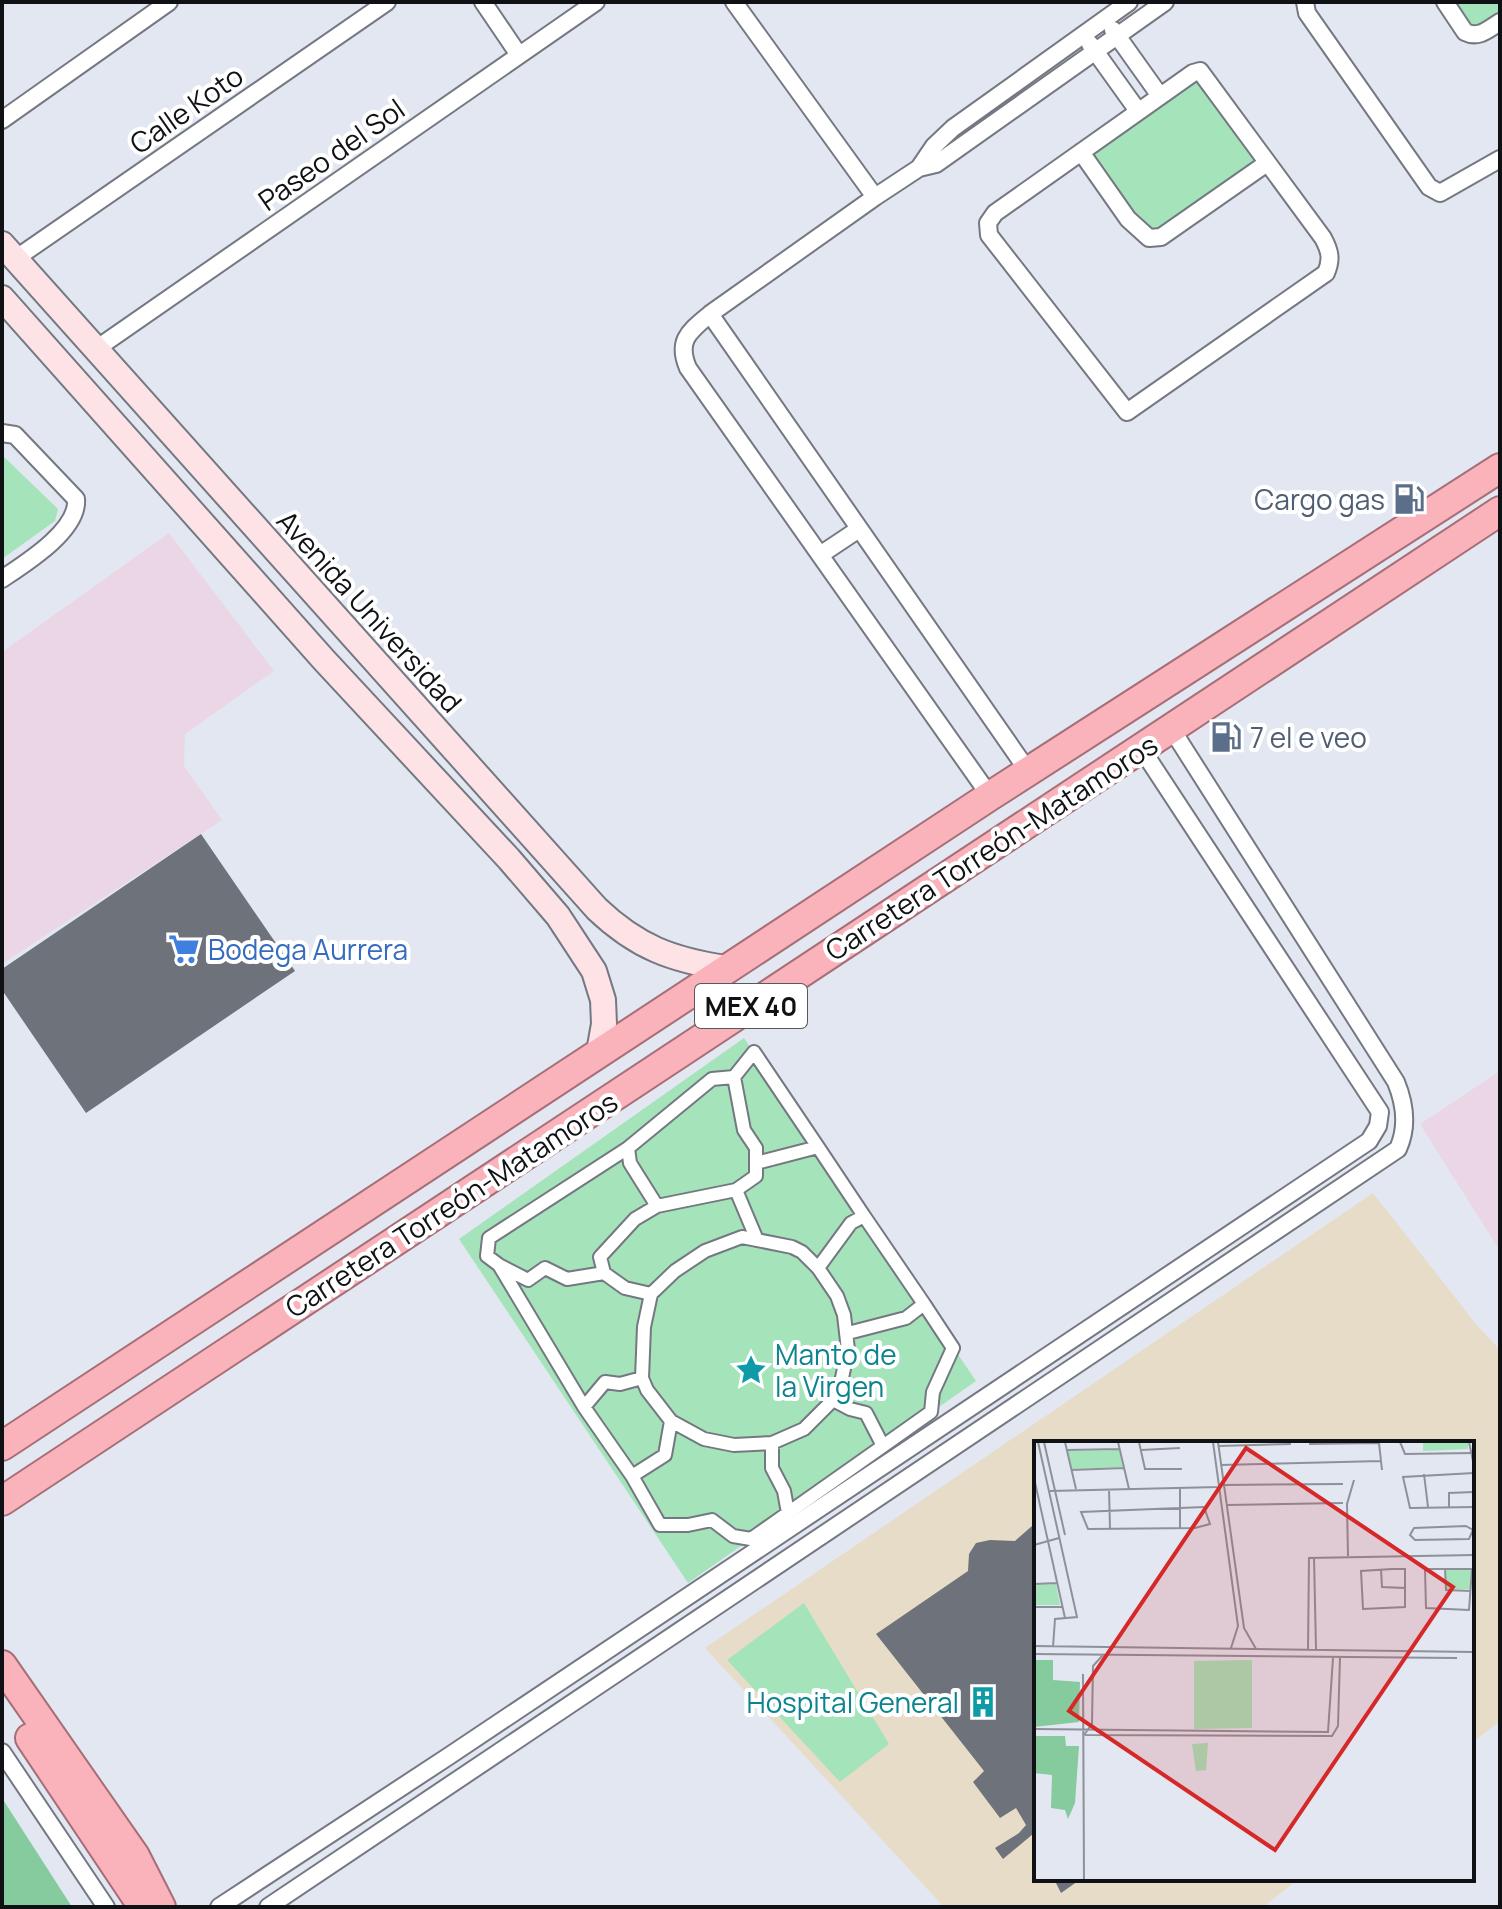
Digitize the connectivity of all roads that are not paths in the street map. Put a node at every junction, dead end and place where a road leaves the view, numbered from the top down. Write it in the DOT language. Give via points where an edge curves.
graph roads {
  1 [pos="169,2"];
  2 [pos="387,2"];
  3 [pos="483,2"];
  4 [pos="596,2"];
  5 [pos="734,2"];
  6 [pos="1129,2"];
  7 [pos="1165,2"];
  8 [pos="1305,2"];
  9 [pos="1445,2"];
  10 [pos="1106,18"];
  11 [pos="1500,22"];
  12 [pos="1083,34"];
  13 [pos="1117,36"];
  14 [pos="1095,51"];
  15 [pos="519,55"];
  16 [pos="1160,96"];
  17 [pos="1138,111"];
  18 [pos="2,120"];
  19 [pos="1081,152"];
  20 [pos="1500,159"];
  21 [pos="1267,163"];
  22 [pos="919,168"];
  23 [pos="875,197"];
  24 [pos="8,252"];
  25 [pos="2,298"];
  26 [pos="710,314"];
  27 [pos="96,349"];
  28 [pos="2,433"];
  29 [pos="1500,468"];
  30 [pos="1500,511"];
  31 [pos="859,529"];
  32 [pos="820,555"];
  33 [pos="2,579"];
  34 [pos="1171,728"];
  35 [pos="1141,748"];
  36 [pos="1028,771"];
  37 [pos="990,796"];
  38 [pos="505,804"];
  39 [pos="478,828"];
  40 [pos="726,968"];
  41 [pos="599,1052"];
  42 [pos="734,1077"];
  43 [pos="818,1147"];
  44 [pos="628,1148"];
  45 [pos="756,1163"];
  46 [pos="736,1190"];
  47 [pos="657,1206"];
  48 [pos="864,1216"];
  49 [pos="757,1240"];
  50 [pos="499,1265"];
  51 [pos="818,1268"];
  52 [pos="604,1273"];
  53 [pos="651,1294"];
  54 [pos="924,1304"];
  55 [pos="848,1333"];
  56 [pos="114,1371"];
  57 [pos="642,1378"];
  58 [pos="833,1400"];
  59 [pos="584,1407"];
  60 [pos="671,1421"];
  61 [pos="772,1443"];
  62 [pos="2,1446"];
  63 [pos="883,1446"];
  64 [pos="911,1448"];
  65 [pos="2,1467"];
  66 [pos="923,1467"];
  67 [pos="632,1476"];
  68 [pos="2,1501"];
  69 [pos="788,1513"];
  70 [pos="2,1665"];
  71 [pos="2,1697"];
  72 [pos="2,1752"];
  73 [pos="449,1756"];
  74 [pos="464,1776"];
  75 [pos="106,1907"];
  76 [pos="143,1907"];
  77 [pos="161,1907"];
  78 [pos="219,1907"];
  79 [pos="268,1907"];
  1 -- 18 [label="street"];
  2 -- 24 [label="street, Calle Koto"];
  3 -- 15 [label="street"];
  4 -- 15 [label="street, Paseo del Sol"];
  5 -- 23 [label="street"];
  6 -- 10 [label="street"];
  7 -- 13 [label="street"];
  8 -- 20 [label="street" via="1307,13 1429,187 1440,193"];
  9 -- 11 [label="street" via="1470,34"];
  10 -- 12 [label="street"];
  10 -- 13 [label="street"];
  12 -- 14 [label="street"];
  12 -- 22 [label="street" via="953,128"];
  13 -- 14 [label="street"];
  13 -- 16 [label="street"];
  14 -- 17 [label="street"];
  14 -- 22 [label="street" via="936,164"];
  15 -- 27 [label="street, Paseo del Sol"];
  16 -- 17 [label="street"];
  16 -- 21 [label="street" via="1200,71"];
  17 -- 19 [label="street"];
  19 -- 21 [label="street" via="1128,219 1149,238 1161,237"];
  19 -- 21 [label="street" via="995,213 988,223 989,235 1127,412 1326,273 1331,258 1323,238"];
  22 -- 23 [label="street"];
  23 -- 26 [label="street"];
  24 -- 27 [label="main road, Avenida Universidad"];
  25 -- 39 [label="main road"];
  26 -- 31 [label="street"];
  26 -- 32 [label="street" via="686,336 688,368"];
  27 -- 38 [label="main road, Avenida Universidad"];
  28 -- 33 [label="street" via="15,435 76,499 77,510 70,524"];
  29 -- 36 [label="highway, MEX 40"];
  30 -- 34 [label="highway, Carretera Torreón-Matamoros / MEX 40"];
  31 -- 32 [label="street"];
  31 -- 36 [label="street"];
  32 -- 37 [label="street"];
  34 -- 35 [label="highway, Carretera Torreón-Matamoros / MEX 40"];
  34 -- 66 [label="street" via="1396,1082 1404,1137 1387,1158"];
  35 -- 64 [label="street" via="1380,1112 1378,1126 1352,1154"];
  35 -- 68 [label="highway, Carretera Torreón-Matamoros / MEX 40"];
  36 -- 37 [label="highway, MEX 40"];
  37 -- 40 [label="highway, MEX 40"];
  38 -- 39 [label="main road"];
  38 -- 40 [label="main road, Avenida Universidad" via="597,909 633,939 656,952"];
  39 -- 41 [label="main road" via="558,916 594,971 603,1000"];
  40 -- 41 [label="highway, MEX 40"];
  41 -- 56 [label="highway, MEX 40"];
  42 -- 43 [label="street" via="754,1052"];
  42 -- 44 [label="street" via="712,1079"];
  42 -- 45 [label="street"];
  43 -- 45 [label="street"];
  43 -- 48 [label="street"];
  44 -- 47 [label="street" via="630,1163"];
  44 -- 50 [label="street" via="489,1238 487,1256"];
  45 -- 46 [label="street" via="756,1176"];
  46 -- 47 [label="street"];
  46 -- 49 [label="street"];
  47 -- 52 [label="street" via="635,1219 600,1257"];
  48 -- 51 [label="street" via="851,1223"];
  48 -- 54 [label="street"];
  49 -- 51 [label="street" via="792,1247"];
  49 -- 53 [label="street" via="742,1237 705,1251"];
  50 -- 52 [label="street" via="528,1280 545,1268 567,1279"];
  50 -- 59 [label="street"];
  51 -- 55 [label="street" via="837,1296"];
  52 -- 53 [label="street" via="625,1288"];
  53 -- 57 [label="street"];
  54 -- 55 [label="street" via="906,1318"];
  54 -- 63 [label="street" via="953,1348 933,1392 931,1412"];
  55 -- 58 [label="street"];
  56 -- 62 [label="highway, MEX 40"];
  56 -- 65 [label="highway" via="83,1410"];
  57 -- 59 [label="street" via="605,1382"];
  57 -- 60 [label="street"];
  58 -- 61 [label="street" via="804,1429"];
  58 -- 63 [label="street" via="866,1413"];
  59 -- 67 [label="street"];
  60 -- 61 [label="street" via="704,1439 734,1445"];
  60 -- 67 [label="street" via="665,1455"];
  61 -- 69 [label="street" via="772,1468"];
  63 -- 69 [label="street"];
  64 -- 66 [label="street"];
  64 -- 73 [label="street"];
  66 -- 74 [label="street"];
  67 -- 69 [label="street" via="660,1525 712,1520 733,1536 751,1539"];
  70 -- 77 [label="highway" via="135,1856"];
  71 -- 76 [label="highway"];
  72 -- 75 [label="street"];
  73 -- 74 [label="street"];
  73 -- 78 [label="street"];
  74 -- 79 [label="street"];
}
